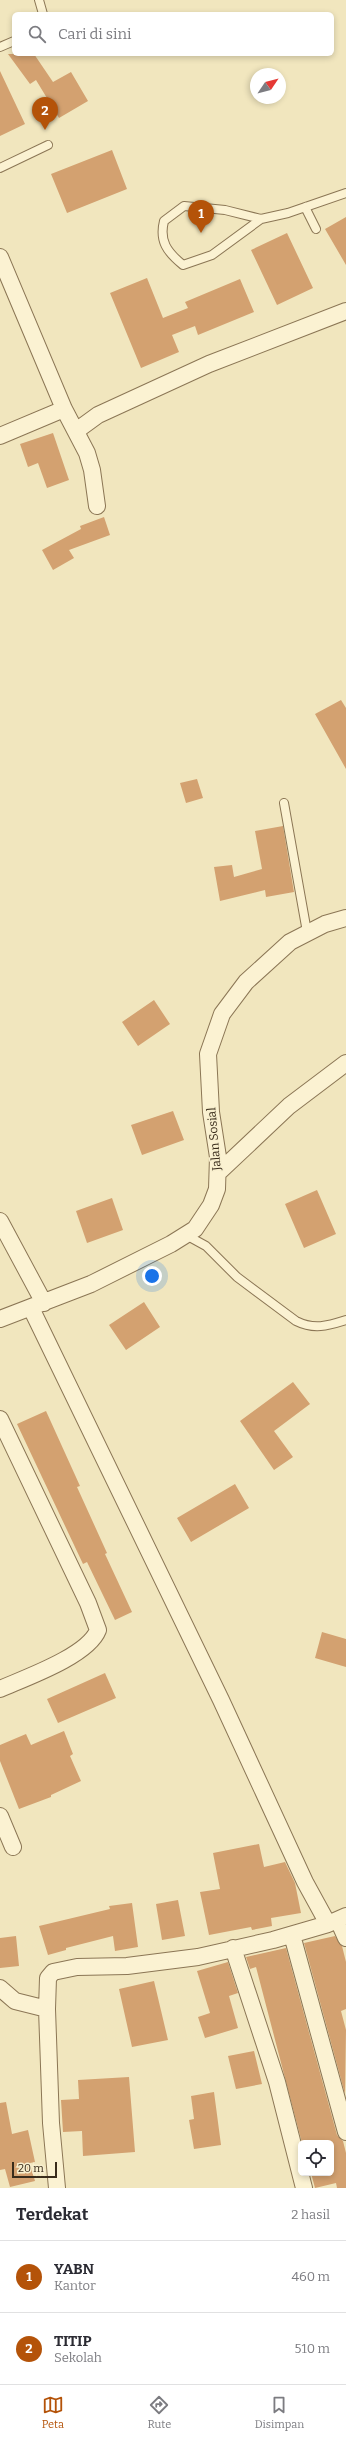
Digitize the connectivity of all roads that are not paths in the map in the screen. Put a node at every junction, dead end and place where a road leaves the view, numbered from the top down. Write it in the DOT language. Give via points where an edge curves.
graph roads {
  1 [pos="39,0"];
  2 [pos="42,12"];
  3 [pos="12,42"];
  4 [pos="0,47"];
  5 [pos="48,145"];
  6 [pos="0,168"];
  7 [pos="346,193"];
  8 [pos="305,207"];
  9 [pos="261,219"];
  10 [pos="316,229"];
  11 [pos="0,257"];
  12 [pos="346,311"];
  13 [pos="64,409"];
  14 [pos="76,431"];
  15 [pos="0,436"];
  16 [pos="97,506"];
  17 [pos="284,803"];
  18 [pos="346,918"];
  19 [pos="307,932"];
  20 [pos="346,1063"];
  21 [pos="218,1173"];
  22 [pos="0,1221"];
  23 [pos="186,1235"];
  24 [pos="37,1305"];
  25 [pos="0,1319"];
  26 [pos="346,1320"];
  27 [pos="0,1418"];
  28 [pos="0,1689"];
  29 [pos="0,1816"];
  30 [pos="13,1847"];
  31 [pos="338,1920"];
  32 [pos="292,1935"];
  33 [pos="346,1938"];
  34 [pos="233,1948"];
  35 [pos="0,1988"];
  36 [pos="47,2009"];
  37 [pos="346,2132"];
  38 [pos="57,2188"];
  39 [pos="304,2188"];
  1 -- 2 [label="lane"];
  3 -- 4 [label="lane"];
  5 -- 6 [label="lane"];
  7 -- 8 [label="lane"];
  8 -- 9 [label="lane"];
  8 -- 10 [label="lane"];
  9 -- 9 [label="lane" via="226,246 198,261 183,265 163,244 161,232 164,221 184,206 230,211"];
  11 -- 13 [label="street"];
  12 -- 14 [label="street" via="190,373 98,415"];
  13 -- 14 [label="street"];
  13 -- 15 [label="street"];
  14 -- 16 [label="street" via="92,470"];
  17 -- 19 [label="lane"];
  18 -- 19 [label="street, Jalan Sosial"];
  19 -- 21 [label="street, Jalan Sosial" via="285,946 246,982 222,1014 217,1027 208,1054 208,1067"];
  20 -- 21 [label="street" via="289,1106"];
  21 -- 23 [label="street, Jalan Sosial" via="217,1189 211,1205 195,1229"];
  22 -- 24 [label="street"];
  23 -- 24 [label="street, Jalan Sosial" via="129,1265"];
  23 -- 26 [label="lane" via="206,1246 237,1277 296,1321 320,1328"];
  24 -- 25 [label="street, Jalan Sosial"];
  24 -- 31 [label="street" via="301,1875"];
  27 -- 28 [label="street" via="88,1603 98,1630 90,1643 74,1654"];
  29 -- 30 [label="street"];
  31 -- 32 [label="street"];
  31 -- 33 [label="street"];
  32 -- 34 [label="street"];
  32 -- 37 [label="street"];
  34 -- 36 [label="street" via="198,1957 127,1966 77,1967 53,1972 48,1978"];
  34 -- 39 [label="street" via="277,2082"];
  35 -- 36 [label="street" via="15,2001"];
  36 -- 38 [label="street" via="51,2122"];
}
